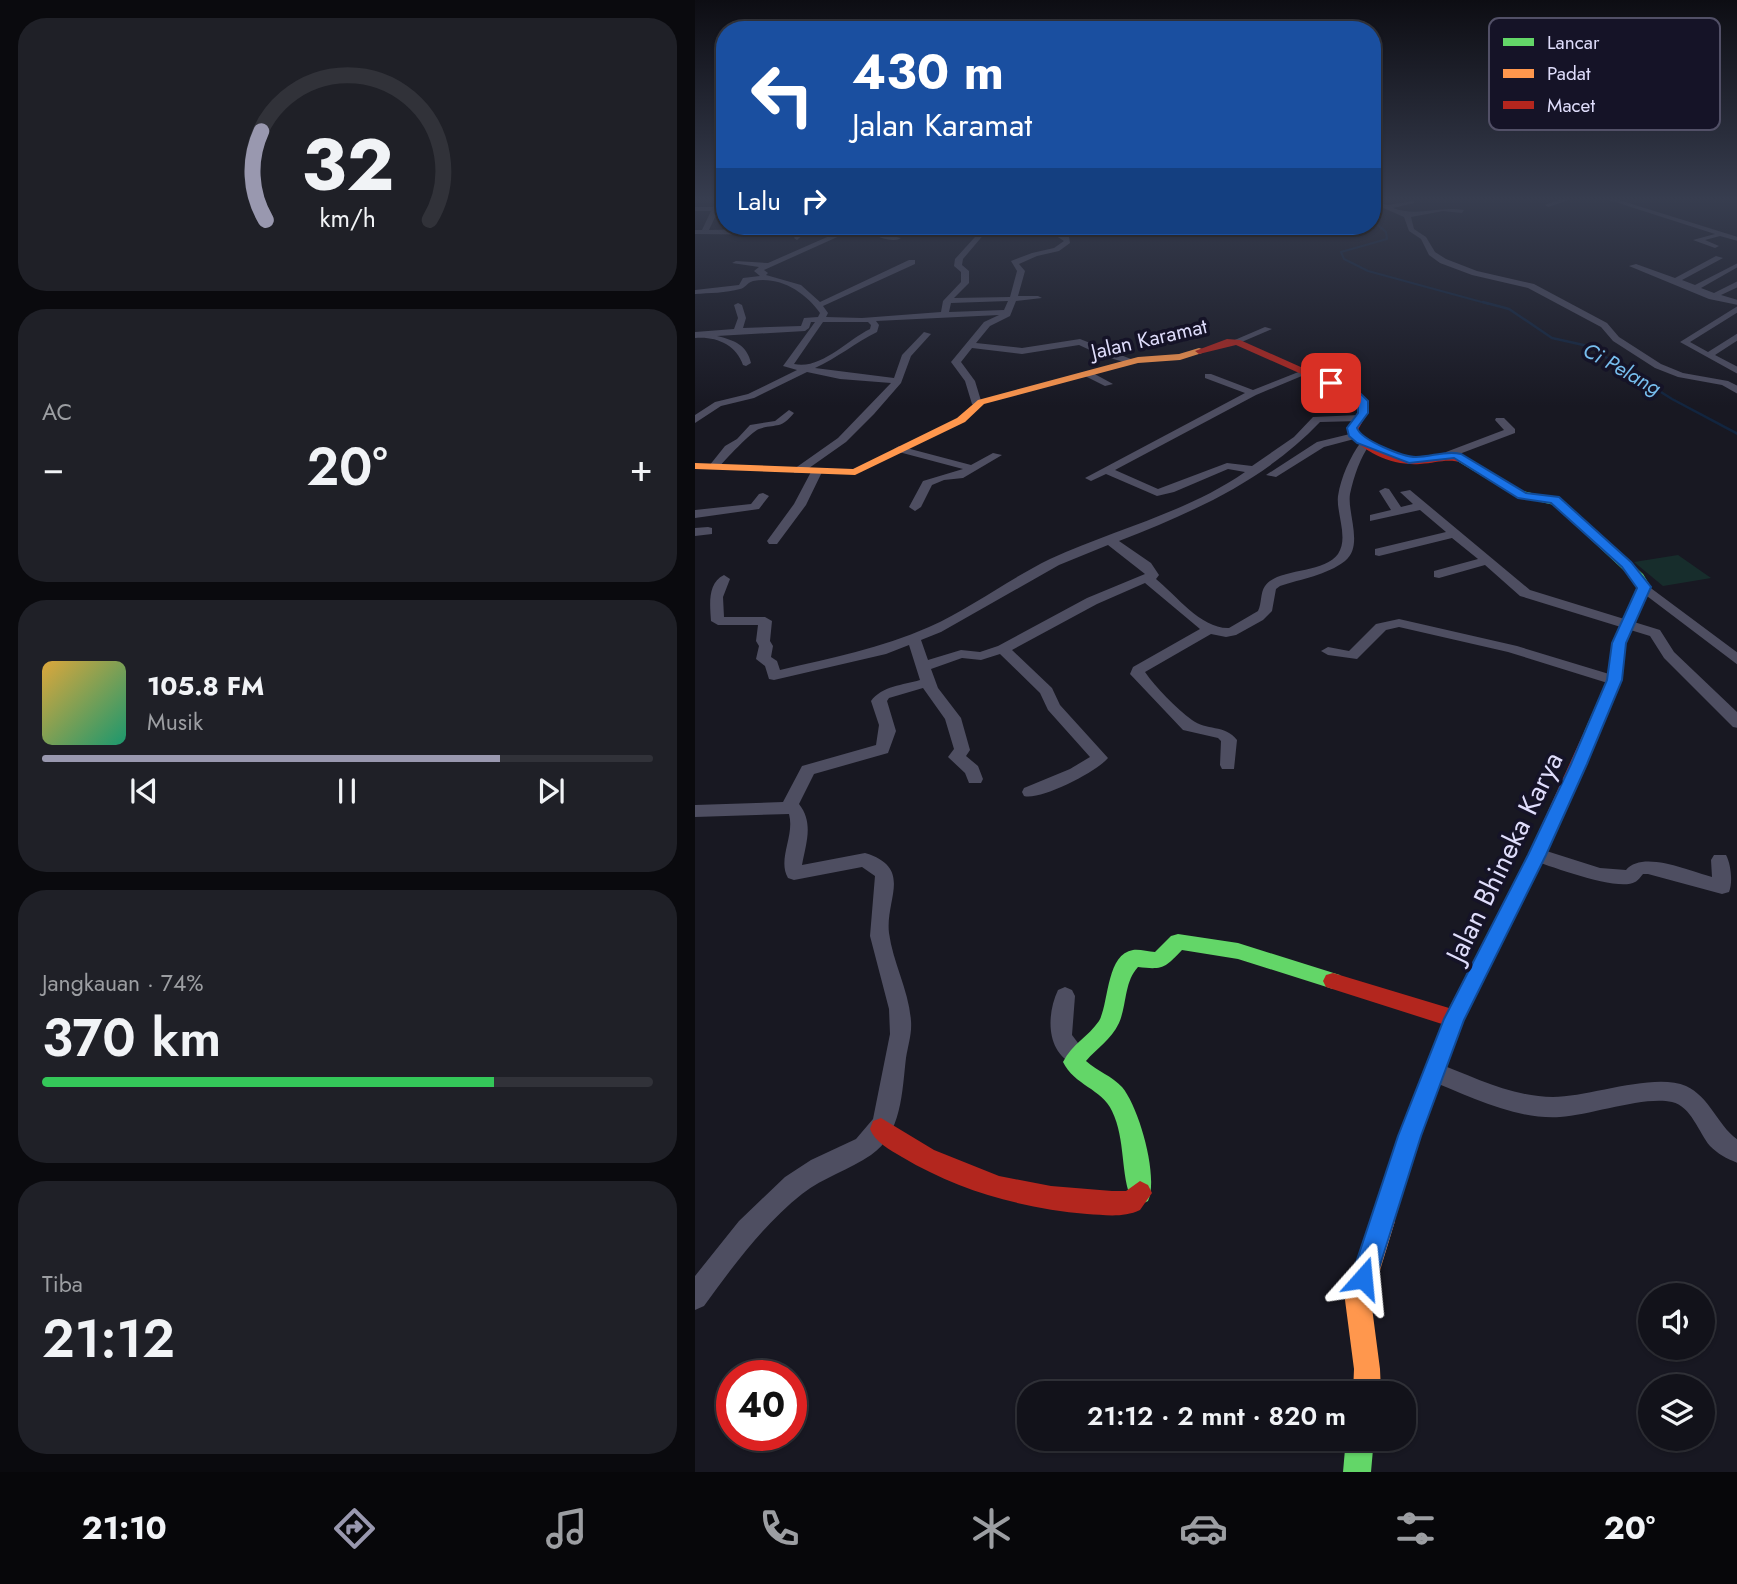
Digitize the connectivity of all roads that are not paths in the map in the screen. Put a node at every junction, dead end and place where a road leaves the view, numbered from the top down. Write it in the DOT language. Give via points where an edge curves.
graph roads {
  1 [pos="762,269"];
  2 [pos="897,269"];
  3 [pos="962,269"];
  4 [pos="1018,269"];
  5 [pos="1464,269"];
  6 [pos="1645,269"];
  7 [pos="1698,269"];
  8 [pos="1730,269"];
  9 [pos="760,277"];
  10 [pos="1677,279"];
  11 [pos="1735,285"];
  12 [pos="1696,288"];
  13 [pos="695,292"];
  14 [pos="1712,297"];
  15 [pos="1038,298"];
  16 [pos="1010,299"];
  17 [pos="947,301"];
  18 [pos="738,305"];
  19 [pos="819,305"];
  20 [pos="1737,306"];
  21 [pos="1008,312"];
  22 [pos="945,314"];
  23 [pos="822,319"];
  24 [pos="1717,320"];
  25 [pos="871,321"];
  26 [pos="1737,325"];
  27 [pos="1268,329"];
  28 [pos="738,331"];
  29 [pos="699,334"];
  30 [pos="927,334"];
  31 [pos="1737,335"];
  32 [pos="1234,342"];
  33 [pos="970,345"];
  34 [pos="1708,356"];
  35 [pos="1131,362"];
  36 [pos="746,363"];
  37 [pos="808,369"];
  38 [pos="1736,369"];
  39 [pos="1304,373"];
  40 [pos="1351,373"];
  41 [pos="1088,374"];
  42 [pos="1208,376"];
  43 [pos="1327,381"];
  44 [pos="898,382"];
  45 [pos="1108,384"];
  46 [pos="1737,391"];
  47 [pos="1253,393"];
  48 [pos="977,404"];
  49 [pos="789,413"];
  50 [pos="1359,418"];
  51 [pos="695,420"];
  52 [pos="1501,420"];
  53 [pos="1360,440"];
  54 [pos="899,449"];
  55 [pos="1450,454"];
  56 [pos="997,456"];
  57 [pos="701,468"];
  58 [pos="971,468"];
  59 [pos="1106,470"];
  60 [pos="1255,470"];
  61 [pos="798,471"];
  62 [pos="816,472"];
  63 [pos="1273,475"];
  64 [pos="1091,478"];
  65 [pos="1385,491"];
  66 [pos="1406,492"];
  67 [pos="763,496"];
  68 [pos="1424,505"];
  69 [pos="915,507"];
  70 [pos="1398,512"];
  71 [pos="695,514"];
  72 [pos="1374,518"];
  73 [pos="1456,533"];
  74 [pos="1109,540"];
  75 [pos="773,541"];
  76 [pos="1379,552"];
  77 [pos="1486,561"];
  78 [pos="1467,566"];
  79 [pos="1439,574"];
  80 [pos="1501,575"];
  81 [pos="724,579"];
  82 [pos="1147,579"];
  83 [pos="1644,587"];
  84 [pos="1627,624"];
  85 [pos="1210,629"];
  86 [pos="914,639"];
  87 [pos="1003,649"];
  88 [pos="1328,650"];
  89 [pos="1737,661"];
  90 [pos="926,675"];
  91 [pos="1614,680"];
  92 [pos="1737,723"];
  93 [pos="1228,765"];
  94 [pos="975,779"];
  95 [pos="1030,792"];
  96 [pos="789,807"];
  97 [pos="695,811"];
  98 [pos="1537,855"];
  99 [pos="1720,860"];
  100 [pos="1730,888"];
  101 [pos="1065,996"];
  102 [pos="1454,1019"];
  103 [pos="1076,1055"];
  104 [pos="1434,1072"];
  105 [pos="881,1129"];
  106 [pos="1737,1152"];
  107 [pos="695,1297"];
  108 [pos="1368,1381"];
  109 [pos="1359,1451"];
  110 [pos="1357,1472"];
  1 -- 9 [label="street"];
  2 -- 19 [label="street"];
  3 -- 17 [label="street" via="965,284"];
  4 -- 16 [label="street" via="1021,280"];
  5 -- 46 [label="street" via="1531,286 1604,325 1616,339 1658,366 1721,382"];
  6 -- 10 [label="street"];
  7 -- 10 [label="street"];
  8 -- 12 [label="street"];
  9 -- 13 [label="street" via="746,280 743,287"];
  9 -- 19 [label="street" via="798,286"];
  10 -- 12 [label="street"];
  11 -- 14 [label="street"];
  12 -- 14 [label="street"];
  14 -- 20 [label="street"];
  15 -- 16 [label="street"];
  16 -- 17 [label="street"];
  16 -- 21 [label="street"];
  17 -- 22 [label="street"];
  18 -- 28 [label="street" via="742,318"];
  19 -- 23 [label="street"];
  20 -- 24 [label="street"];
  21 -- 22 [label="street"];
  21 -- 33 [label="street" via="987,324"];
  22 -- 25 [label="street"];
  23 -- 25 [label="street"];
  23 -- 28 [label="street" via="807,320 805,328"];
  23 -- 37 [label="street" via="788,364"];
  24 -- 26 [label="street"];
  24 -- 34 [label="street" via="1684,342"];
  25 -- 37 [label="street" via="875,325 872,331"];
  27 -- 32 [label="street"];
  28 -- 29 [label="street"];
  29 -- 36 [label="street" via="739,348"];
  30 -- 44 [label="street" via="907,355"];
  31 -- 34 [label="street"];
  32 -- 35 [label="street, Jalan Karamat" via="1180,358"];
  32 -- 39 [label="street, Jalan Karamat"];
  33 -- 35 [label="street" via="1022,351 1081,341"];
  33 -- 48 [label="street" via="956,363 970,381"];
  34 -- 38 [label="street"];
  35 -- 41 [label="street, Jalan Karamat"];
  37 -- 44 [label="street"];
  37 -- 51 [label="street" via="751,396 718,404"];
  39 -- 43 [label="street, Jalan Karamat"];
  39 -- 47 [label="street"];
  40 -- 43 [label="street"];
  41 -- 45 [label="street"];
  41 -- 48 [label="street, Jalan Karamat"];
  42 -- 47 [label="street"];
  43 -- 50 [label="street, Jalan Karamat" via="1360,398 1364,409"];
  44 -- 61 [label="street" via="842,440"];
  47 -- 59 [label="street"];
  48 -- 54 [label="street, Jalan Karamat" via="961,420"];
  49 -- 57 [label="street" via="778,424 754,427"];
  50 -- 53 [label="street" via="1352,428"];
  50 -- 60 [label="street" via="1317,419"];
  52 -- 55 [label="street" via="1511,430"];
  53 -- 55 [label="street" via="1413,461"];
  53 -- 63 [label="street" via="1330,439"];
  53 -- 85 [label="street" via="1344,496 1348,542 1343,556 1327,567 1275,583 1262,616 1229,633"];
  54 -- 58 [label="street"];
  54 -- 62 [label="street, Jalan Karamat" via="860,470"];
  55 -- 83 [label="street" via="1523,496 1558,502 1627,565"];
  56 -- 58 [label="street"];
  57 -- 61 [label="street, Jalan Karamat"];
  58 -- 69 [label="street" via="956,477 927,483"];
  59 -- 60 [label="street" via="1163,493 1226,466"];
  59 -- 64 [label="street"];
  60 -- 74 [label="street" via="1200,503"];
  61 -- 62 [label="street, Jalan Karamat"];
  62 -- 75 [label="street" via="800,505"];
  65 -- 70 [label="street"];
  66 -- 68 [label="street"];
  67 -- 71 [label="street" via="759,505 750,508"];
  68 -- 70 [label="street"];
  68 -- 73 [label="street"];
  70 -- 72 [label="street"];
  73 -- 76 [label="street"];
  73 -- 77 [label="street"];
  74 -- 82 [label="street" via="1153,572"];
  74 -- 86 [label="street" via="1055,562"];
  77 -- 78 [label="street"];
  77 -- 80 [label="street"];
  78 -- 79 [label="street"];
  78 -- 80 [label="street"];
  80 -- 84 [label="street" via="1535,597"];
  81 -- 86 [label="street" via="716,597 718,621 765,621 763,659 772,664 774,676"];
  82 -- 85 [label="street"];
  82 -- 87 [label="street" via="1092,601"];
  83 -- 84 [label="street, Jalan Bhineka Karya"];
  83 -- 89 [label="street"];
  84 -- 91 [label="street, Jalan Bhineka Karya"];
  84 -- 92 [label="street" via="1655,633 1669,654"];
  85 -- 93 [label="street" via="1137,674 1189,726 1223,734 1229,740"];
  86 -- 90 [label="street"];
  87 -- 90 [label="street" via="981,656 961,654"];
  87 -- 95 [label="street" via="1047,691 1053,707 1100,758"];
  88 -- 91 [label="street" via="1352,656 1380,627 1399,623 1512,649"];
  90 -- 94 [label="street" via="936,700 953,718 962,750 956,757 972,770"];
  90 -- 96 [label="street" via="879,701 888,734 882,749 812,768"];
  91 -- 98 [label="street, Jalan Bhineka Karya"];
  96 -- 97 [label="street"];
  96 -- 105 [label="street" via="799,814 801,824 794,873 869,860 886,877 879,932 901,1035"];
  98 -- 100 [label="street" via="1600,875 1630,877 1638,868 1648,867"];
  98 -- 102 [label="street, Jalan Bhineka Karya"];
  99 -- 100 [label="street"];
  101 -- 103 [label="street" via="1061,1037"];
  102 -- 103 [label="street" via="1238,951 1178,942 1159,961 1134,958 1124,965 1107,1026"];
  102 -- 104 [label="street, Jalan Bhineka Karya"];
  103 -- 105 [label="street" via="1077,1069 1111,1090 1124,1110 1141,1192 1132,1202 1028,1197 979,1186 943,1171"];
  104 -- 106 [label="street" via="1549,1108 1679,1093 1721,1143"];
  104 -- 108 [label="street, Jalan Bhineka Karya" via="1358,1300"];
  105 -- 107 [label="street" via="852,1154 813,1171 785,1193 736,1241"];
  109 -- 110 [label="street"];
}
